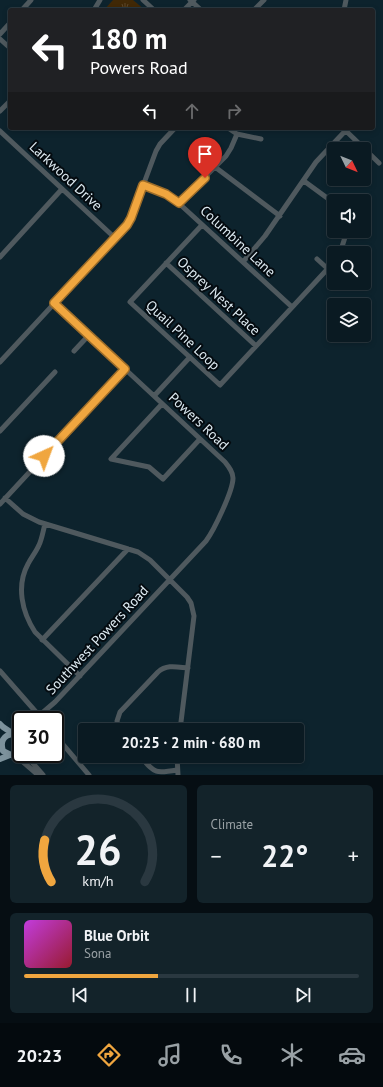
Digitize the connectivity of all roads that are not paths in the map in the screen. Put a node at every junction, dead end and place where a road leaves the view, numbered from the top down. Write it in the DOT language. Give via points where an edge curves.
graph roads {
  1 [pos="31,0"];
  2 [pos="143,0"];
  3 [pos="264,0"];
  4 [pos="24,8"];
  5 [pos="152,8"];
  6 [pos="256,8"];
  7 [pos="8,25"];
  8 [pos="0,34"];
  9 [pos="0,39"];
  10 [pos="8,46"];
  11 [pos="8,103"];
  12 [pos="0,112"];
  13 [pos="173,130"];
  14 [pos="231,130"];
  15 [pos="345,130"];
  16 [pos="347,130"];
  17 [pos="0,131"];
  18 [pos="238,134"];
  19 [pos="260,139"];
  20 [pos="379,162"];
  21 [pos="215,167"];
  22 [pos="304,181"];
  23 [pos="143,185"];
  24 [pos="62,189"];
  25 [pos="327,198"];
  26 [pos="179,203"];
  27 [pos="280,216"];
  28 [pos="202,225"];
  29 [pos="115,238"];
  30 [pos="0,257"];
  31 [pos="317,259"];
  32 [pos="243,262"];
  33 [pos="166,263"];
  34 [pos="327,268"];
  35 [pos="327,270"];
  36 [pos="54,303"];
  37 [pos="292,307"];
  38 [pos="89,335"];
  39 [pos="256,346"];
  40 [pos="74,351"];
  41 [pos="190,357"];
  42 [pos="0,362"];
  43 [pos="125,369"];
  44 [pos="55,372"];
  45 [pos="154,396"];
  46 [pos="162,404"];
  47 [pos="0,430"];
  48 [pos="200,439"];
  49 [pos="5,498"];
  50 [pos="0,504"];
  51 [pos="45,524"];
  52 [pos="128,549"];
  53 [pos="171,580"];
  54 [pos="42,640"];
  55 [pos="188,668"];
  56 [pos="0,671"];
  57 [pos="80,676"];
  58 [pos="32,711"];
  59 [pos="46,711"];
  60 [pos="117,723"];
  61 [pos="181,723"];
  62 [pos="0,724"];
  63 [pos="12,733"];
  64 [pos="12,734"];
  65 [pos="1,741"];
  66 [pos="64,746"];
  67 [pos="11,755"];
  68 [pos="0,759"];
  69 [pos="33,763"];
  70 [pos="146,763"];
  71 [pos="177,763"];
  72 [pos="178,773"];
  73 [pos="38,775"];
  74 [pos="43,775"];
  75 [pos="89,775"];
  1 -- 4 [label="street"];
  2 -- 5 [label="street"];
  3 -- 6 [label="street"];
  7 -- 8 [label="street"];
  9 -- 10 [label="street"];
  11 -- 12 [label="street"];
  13 -- 23 [label="street" via="156,151"];
  14 -- 18 [label="street"];
  15 -- 22 [label="street" via="316,162"];
  16 -- 20 [label="street"];
  17 -- 24 [label="street, Larkwood Drive"];
  18 -- 19 [label="street"];
  18 -- 21 [label="street" via="231,148"];
  21 -- 26 [label="street"];
  21 -- 27 [label="street"];
  22 -- 25 [label="street"];
  22 -- 27 [label="street"];
  23 -- 26 [label="street, Columbine Lane" via="166,194"];
  23 -- 29 [label="street" via="129,222"];
  24 -- 29 [label="street, Larkwood Drive"];
  24 -- 30 [label="street"];
  26 -- 28 [label="street, Columbine Lane"];
  27 -- 32 [label="street"];
  28 -- 32 [label="street, Columbine Lane"];
  28 -- 33 [label="street, Quail Pine Loop"];
  29 -- 36 [label="street"];
  31 -- 34 [label="street"];
  32 -- 37 [label="street, Columbine Lane"];
  33 -- 39 [label="street, Osprey Nest Place"];
  33 -- 41 [label="street, Quail Pine Loop" via="130,302"];
  35 -- 37 [label="street, Quail Pine Loop"];
  36 -- 38 [label="street, Powers Road"];
  36 -- 42 [label="street"];
  37 -- 39 [label="street, Quail Pine Loop"];
  38 -- 40 [label="street"];
  38 -- 43 [label="street, Powers Road"];
  39 -- 41 [label="street, Quail Pine Loop" via="220,385"];
  41 -- 45 [label="street"];
  43 -- 45 [label="street, Powers Road"];
  43 -- 49 [label="street"];
  44 -- 47 [label="street"];
  45 -- 46 [label="street, Powers Road"];
  46 -- 48 [label="street, Powers Road"];
  46 -- 48 [label="street" via="111,459 149,467 163,479"];
  48 -- 53 [label="street, Powers Road" via="229,467 233,478 212,532"];
  49 -- 50 [label="street"];
  49 -- 51 [label="street" via="23,514"];
  51 -- 52 [label="street"];
  51 -- 54 [label="street" via="39,545 24,573 21,591 26,616"];
  52 -- 53 [label="street" via="145,556"];
  52 -- 54 [label="street"];
  53 -- 55 [label="street" via="187,596 193,609 194,624"];
  53 -- 57 [label="street, Southwest Powers Road"];
  54 -- 57 [label="street"];
  55 -- 60 [label="street" via="171,666 158,672 120,712"];
  55 -- 61 [label="street"];
  56 -- 58 [label="street"];
  57 -- 59 [label="street, Southwest Powers Road"];
  62 -- 63 [label="main road"];
  64 -- 65 [label="main road" via="6,735"];
  65 -- 67 [label="main road" via="3,751"];
  66 -- 75 [label="street"];
  67 -- 68 [label="main road"];
  67 -- 73 [label="street"];
  69 -- 74 [label="street"];
  70 -- 72 [label="street" via="154,772"];
  71 -- 72 [label="street"];
}
